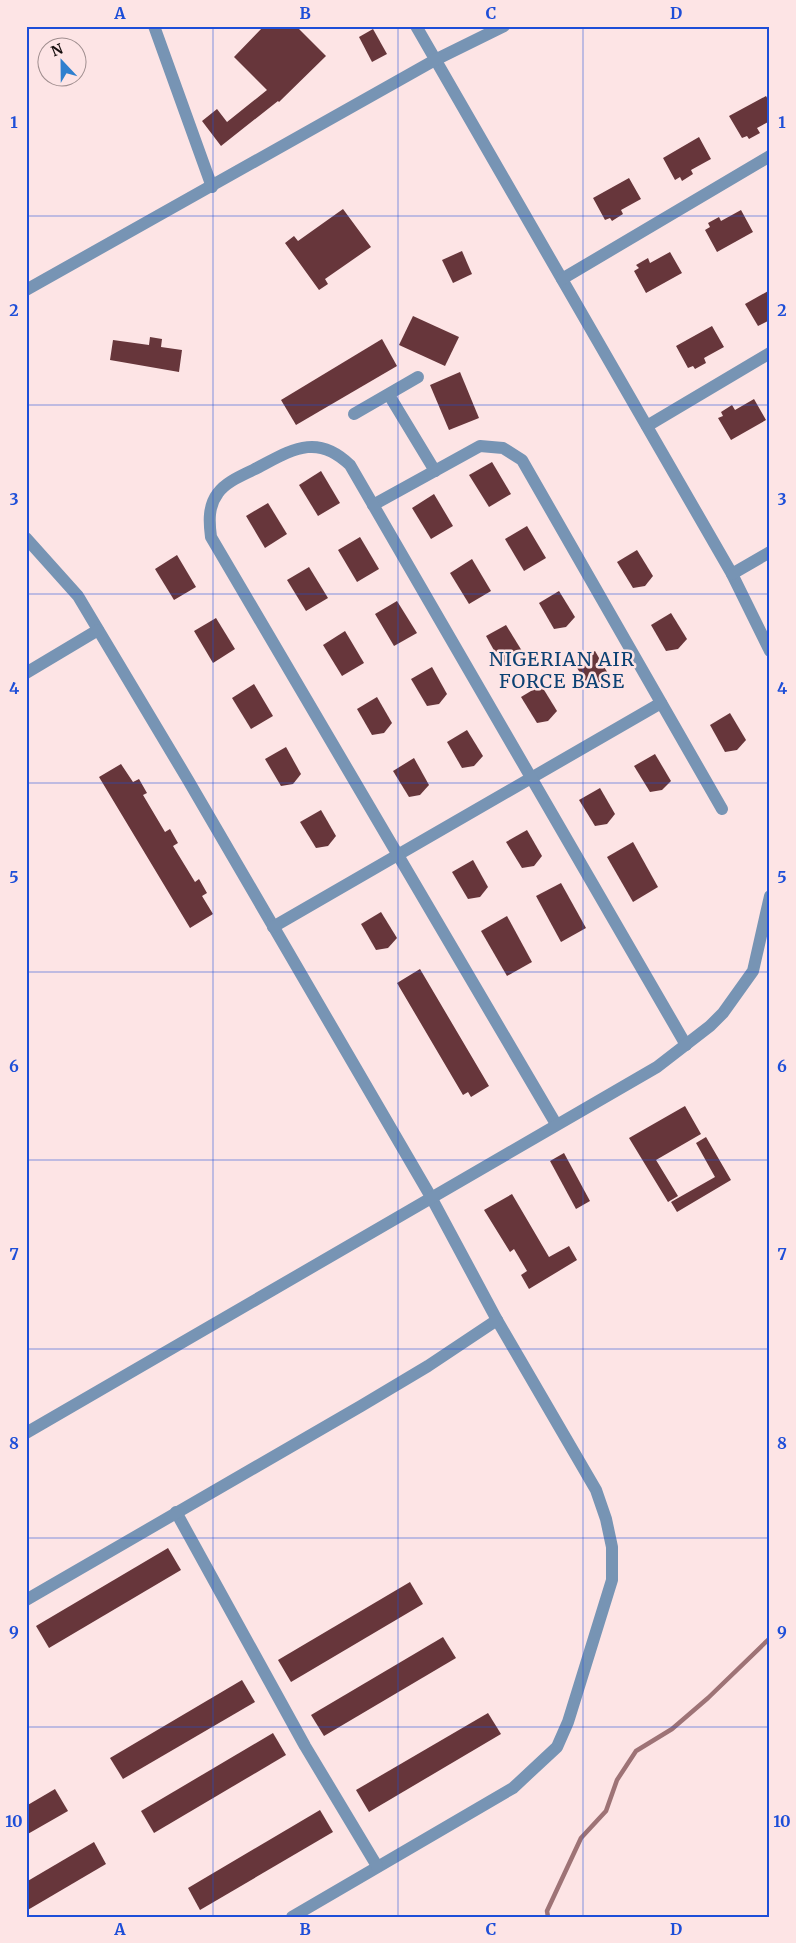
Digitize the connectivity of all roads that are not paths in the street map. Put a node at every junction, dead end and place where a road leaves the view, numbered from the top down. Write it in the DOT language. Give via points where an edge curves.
graph roads {
  1 [pos="154,26"];
  2 [pos="416,26"];
  3 [pos="504,26"];
  4 [pos="436,60"];
  5 [pos="770,156"];
  6 [pos="212,188"];
  7 [pos="562,279"];
  8 [pos="26,290"];
  9 [pos="770,353"];
  10 [pos="418,377"];
  11 [pos="389,395"];
  12 [pos="354,414"];
  13 [pos="647,426"];
  14 [pos="435,471"];
  15 [pos="373,504"];
  16 [pos="26,538"];
  17 [pos="770,552"];
  18 [pos="732,574"];
  19 [pos="98,630"];
  20 [pos="770,651"];
  21 [pos="26,673"];
  22 [pos="660,703"];
  23 [pos="530,776"];
  24 [pos="722,809"];
  25 [pos="397,854"];
  26 [pos="770,896"];
  27 [pos="273,927"];
  28 [pos="686,1045"];
  29 [pos="556,1124"];
  30 [pos="431,1197"];
  31 [pos="497,1320"];
  32 [pos="26,1433"];
  33 [pos="176,1512"];
  34 [pos="26,1600"];
  35 [pos="377,1866"];
  36 [pos="292,1917"];
  1 -- 6 [label="street"];
  2 -- 4 [label="street"];
  3 -- 4 [label="street"];
  4 -- 6 [label="street"];
  4 -- 7 [label="street"];
  5 -- 7 [label="street"];
  6 -- 8 [label="street"];
  7 -- 13 [label="street"];
  9 -- 13 [label="street"];
  10 -- 11 [label="street"];
  11 -- 12 [label="street"];
  11 -- 14 [label="street"];
  13 -- 18 [label="street"];
  14 -- 15 [label="street"];
  14 -- 22 [label="street" via="480,446 503,448 522,460"];
  15 -- 23 [label="street"];
  15 -- 25 [label="street" via="350,465 339,454 311,446 295,448 228,483 218,493 208,520 211,537"];
  16 -- 19 [label="street" via="78,596"];
  17 -- 18 [label="street"];
  18 -- 20 [label="street"];
  19 -- 21 [label="street"];
  19 -- 27 [label="street"];
  22 -- 23 [label="street"];
  22 -- 24 [label="street"];
  23 -- 25 [label="street"];
  23 -- 28 [label="street"];
  25 -- 27 [label="street"];
  25 -- 29 [label="street"];
  26 -- 28 [label="street" via="753,971 723,1013"];
  27 -- 30 [label="street"];
  28 -- 29 [label="street" via="657,1067"];
  29 -- 30 [label="street"];
  30 -- 31 [label="street"];
  30 -- 32 [label="street"];
  31 -- 33 [label="street" via="428,1366"];
  31 -- 35 [label="street" via="596,1490 612,1547 612,1580 568,1722 557,1746 513,1788"];
  33 -- 34 [label="street"];
  33 -- 35 [label="street" via="301,1738"];
  35 -- 36 [label="street"];
}
